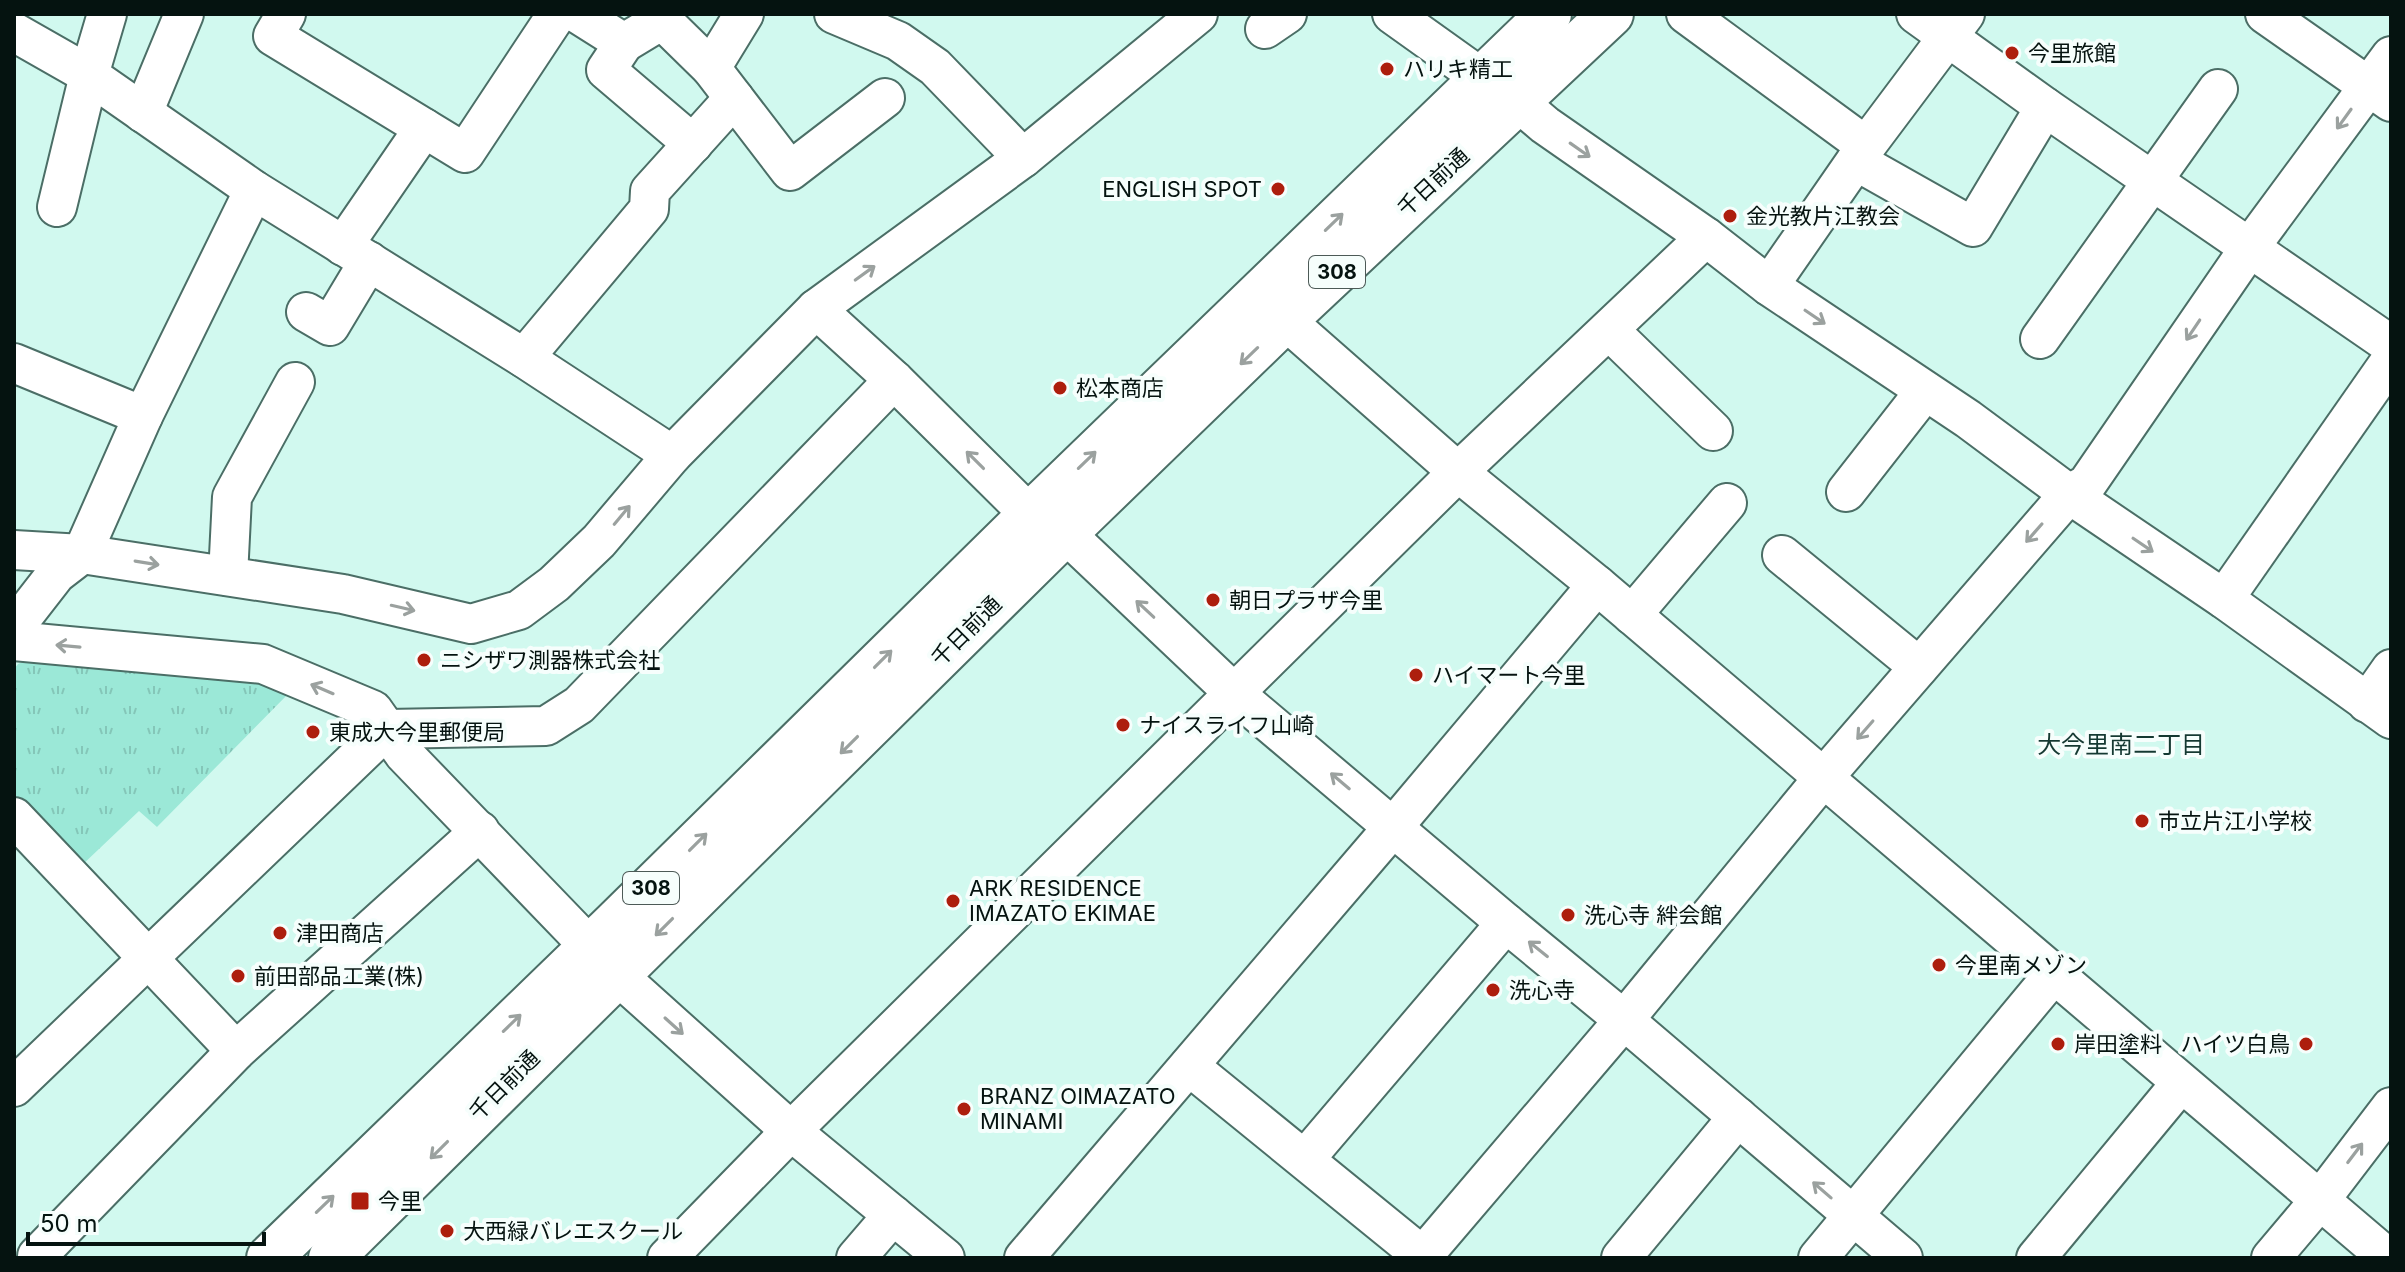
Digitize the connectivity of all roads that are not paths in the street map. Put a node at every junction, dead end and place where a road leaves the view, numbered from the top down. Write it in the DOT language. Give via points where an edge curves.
graph roads {
  1 [pos="107,14"];
  2 [pos="184,14"];
  3 [pos="286,14"];
  4 [pos="557,14"];
  5 [pos="578,14"];
  6 [pos="744,14"];
  7 [pos="834,14"];
  8 [pos="1198,14"];
  9 [pos="1392,14"];
  10 [pos="1549,14"];
  11 [pos="1611,14"];
  12 [pos="1686,14"];
  13 [pos="1916,14"];
  14 [pos="2265,14"];
  15 [pos="1956,26"];
  16 [pos="14,32"];
  17 [pos="624,43"];
  18 [pos="2391,56"];
  19 [pos="711,68"];
  20 [pos="89,75"];
  21 [pos="2218,89"];
  22 [pos="1501,91"];
  23 [pos="2380,94"];
  24 [pos="734,98"];
  25 [pos="885,98"];
  26 [pos="2045,107"];
  27 [pos="143,113"];
  28 [pos="424,128"];
  29 [pos="693,144"];
  30 [pos="1861,154"];
  31 [pos="1023,158"];
  32 [pos="2152,180"];
  33 [pos="254,190"];
  34 [pos="57,207"];
  35 [pos="1706,237"];
  36 [pos="2250,247"];
  37 [pos="356,253"];
  38 [pos="1769,286"];
  39 [pos="816,309"];
  40 [pos="306,312"];
  41 [pos="1285,320"];
  42 [pos="1609,330"];
  43 [pos="2040,339"];
  44 [pos="2391,345"];
  45 [pos="524,358"];
  46 [pos="2391,360"];
  47 [pos="14,363"];
  48 [pos="894,380"];
  49 [pos="295,382"];
  50 [pos="1925,391"];
  51 [pos="143,416"];
  52 [pos="1713,431"];
  53 [pos="672,455"];
  54 [pos="1458,472"];
  55 [pos="1846,492"];
  56 [pos="2069,494"];
  57 [pos="1727,503"];
  58 [pos="1048,524"];
  59 [pos="14,550"];
  60 [pos="82,554"];
  61 [pos="1782,555"];
  62 [pos="228,576"];
  63 [pos="1597,585"];
  64 [pos="2224,599"];
  65 [pos="1632,615"];
  66 [pos="14,628"];
  67 [pos="14,641"];
  68 [pos="1919,667"];
  69 [pos="2391,669"];
  70 [pos="1234,693"];
  71 [pos="2379,711"];
  72 [pos="387,729"];
  73 [pos="1824,777"];
  74 [pos="14,817"];
  75 [pos="1394,826"];
  76 [pos="480,831"];
  77 [pos="1506,923"];
  78 [pos="149,958"];
  79 [pos="603,960"];
  80 [pos="2053,975"];
  81 [pos="1624,1020"];
  82 [pos="236,1051"];
  83 [pos="1189,1066"];
  84 [pos="17,1078"];
  85 [pos="2181,1083"];
  86 [pos="2391,1107"];
  87 [pos="1738,1117"];
  88 [pos="791,1131"];
  89 [pos="1305,1159"];
  90 [pos="2320,1200"];
  91 [pos="893,1215"];
  92 [pos="1852,1216"];
  93 [pos="30,1251"];
  94 [pos="1423,1257"];
  95 [pos="269,1258"];
  96 [pos="331,1258"];
  97 [pos="667,1258"];
  98 [pos="856,1258"];
  99 [pos="945,1258"];
  100 [pos="1024,1258"];
  101 [pos="1621,1258"];
  102 [pos="1818,1258"];
  103 [pos="1903,1258"];
  104 [pos="2036,1258"];
  105 [pos="2271,1258"];
  106 [pos="2388,1258"];
  1 -- 20 [label="street"];
  2 -- 27 [label="street"];
  3 -- 28 [label="street" via="273,36"];
  4 -- 28 [label="street" via="465,153"];
  5 -- 17 [label="street"];
  6 -- 19 [label="street"];
  7 -- 31 [label="street" via="898,41 935,67"];
  8 -- 31 [label="street"];
  9 -- 22 [label="street"];
  10 -- 22 [label="highway, 千日前通 / 308"];
  11 -- 22 [label="highway, 千日前通 / 308"];
  12 -- 30 [label="street"];
  13 -- 15 [label="street"];
  14 -- 23 [label="street"];
  15 -- 26 [label="street"];
  15 -- 30 [label="street"];
  16 -- 20 [label="street"];
  17 -- 19 [label="street" via="662,20"];
  17 -- 29 [label="street" via="606,70"];
  18 -- 23 [label="street"];
  19 -- 24 [label="street"];
  20 -- 27 [label="street"];
  20 -- 34 [label="street"];
  21 -- 32 [label="street"];
  22 -- 35 [label="street, one-way"];
  22 -- 41 [label="highway, 千日前通 / 308"];
  58 -- 22 [label="highway, 千日前通 / 308, one-way"];
  23 -- 36 [label="street, one-way"];
  24 -- 25 [label="street" via="790,171"];
  24 -- 29 [label="street"];
  26 -- 30 [label="street" via="1973,227"];
  26 -- 32 [label="street"];
  27 -- 33 [label="street"];
  28 -- 37 [label="street"];
  29 -- 45 [label="street" via="650,191 649,209"];
  30 -- 38 [label="street"];
  39 -- 31 [label="street, one-way"];
  32 -- 36 [label="street"];
  32 -- 43 [label="street"];
  33 -- 37 [label="street"];
  33 -- 51 [label="street"];
  35 -- 38 [label="street"];
  35 -- 42 [label="street"];
  36 -- 44 [label="street"];
  36 -- 56 [label="street, one-way" via="2087,484"];
  37 -- 40 [label="street" via="330,326"];
  37 -- 45 [label="street"];
  38 -- 50 [label="street, one-way"];
  39 -- 48 [label="street"];
  39 -- 53 [label="street"];
  41 -- 54 [label="street"];
  41 -- 58 [label="highway, 千日前通 / 308, one-way"];
  42 -- 52 [label="street"];
  42 -- 54 [label="street"];
  45 -- 53 [label="street"];
  46 -- 64 [label="street"];
  47 -- 51 [label="street"];
  58 -- 48 [label="street, one-way"];
  48 -- 72 [label="street" via="579,705 546,726"];
  49 -- 62 [label="street" via="232,497"];
  50 -- 55 [label="street"];
  50 -- 56 [label="street"];
  51 -- 60 [label="street"];
  62 -- 53 [label="street, one-way" via="343,594 471,624 519,610 554,584 599,541"];
  54 -- 63 [label="street"];
  54 -- 70 [label="street"];
  56 -- 64 [label="street, one-way"];
  56 -- 68 [label="street, one-way"];
  57 -- 65 [label="street"];
  70 -- 58 [label="street, one-way"];
  58 -- 79 [label="highway, 千日前通 / 308"];
  59 -- 60 [label="street"];
  60 -- 62 [label="street, one-way"];
  60 -- 66 [label="street" via="56,574"];
  61 -- 68 [label="street"];
  63 -- 65 [label="street"];
  63 -- 75 [label="street"];
  64 -- 71 [label="street"];
  65 -- 73 [label="street"];
  72 -- 67 [label="street, one-way" via="373,710 263,664"];
  68 -- 73 [label="street, one-way"];
  69 -- 71 [label="street"];
  75 -- 70 [label="street, one-way"];
  70 -- 88 [label="street"];
  72 -- 76 [label="street" via="404,754"];
  72 -- 78 [label="street"];
  73 -- 80 [label="street"];
  73 -- 81 [label="street"];
  74 -- 78 [label="street"];
  75 -- 77 [label="street"];
  75 -- 83 [label="street"];
  76 -- 79 [label="street"];
  76 -- 82 [label="street"];
  81 -- 77 [label="street, one-way"];
  77 -- 89 [label="street"];
  78 -- 82 [label="street"];
  78 -- 84 [label="street"];
  79 -- 88 [label="street, one-way"];
  95 -- 79 [label="highway, 千日前通 / 308, one-way"];
  79 -- 96 [label="highway, 千日前通 / 308, one-way"];
  80 -- 85 [label="street"];
  80 -- 92 [label="street"];
  81 -- 87 [label="street"];
  81 -- 94 [label="street"];
  82 -- 93 [label="street"];
  83 -- 89 [label="street"];
  83 -- 100 [label="street"];
  85 -- 90 [label="street"];
  85 -- 104 [label="street"];
  90 -- 86 [label="street, one-way"];
  92 -- 87 [label="street, one-way"];
  87 -- 101 [label="street"];
  88 -- 91 [label="street"];
  88 -- 97 [label="street"];
  89 -- 94 [label="street"];
  90 -- 105 [label="street"];
  90 -- 106 [label="street"];
  91 -- 98 [label="street"];
  91 -- 99 [label="street"];
  92 -- 102 [label="street"];
  92 -- 103 [label="street"];
}
